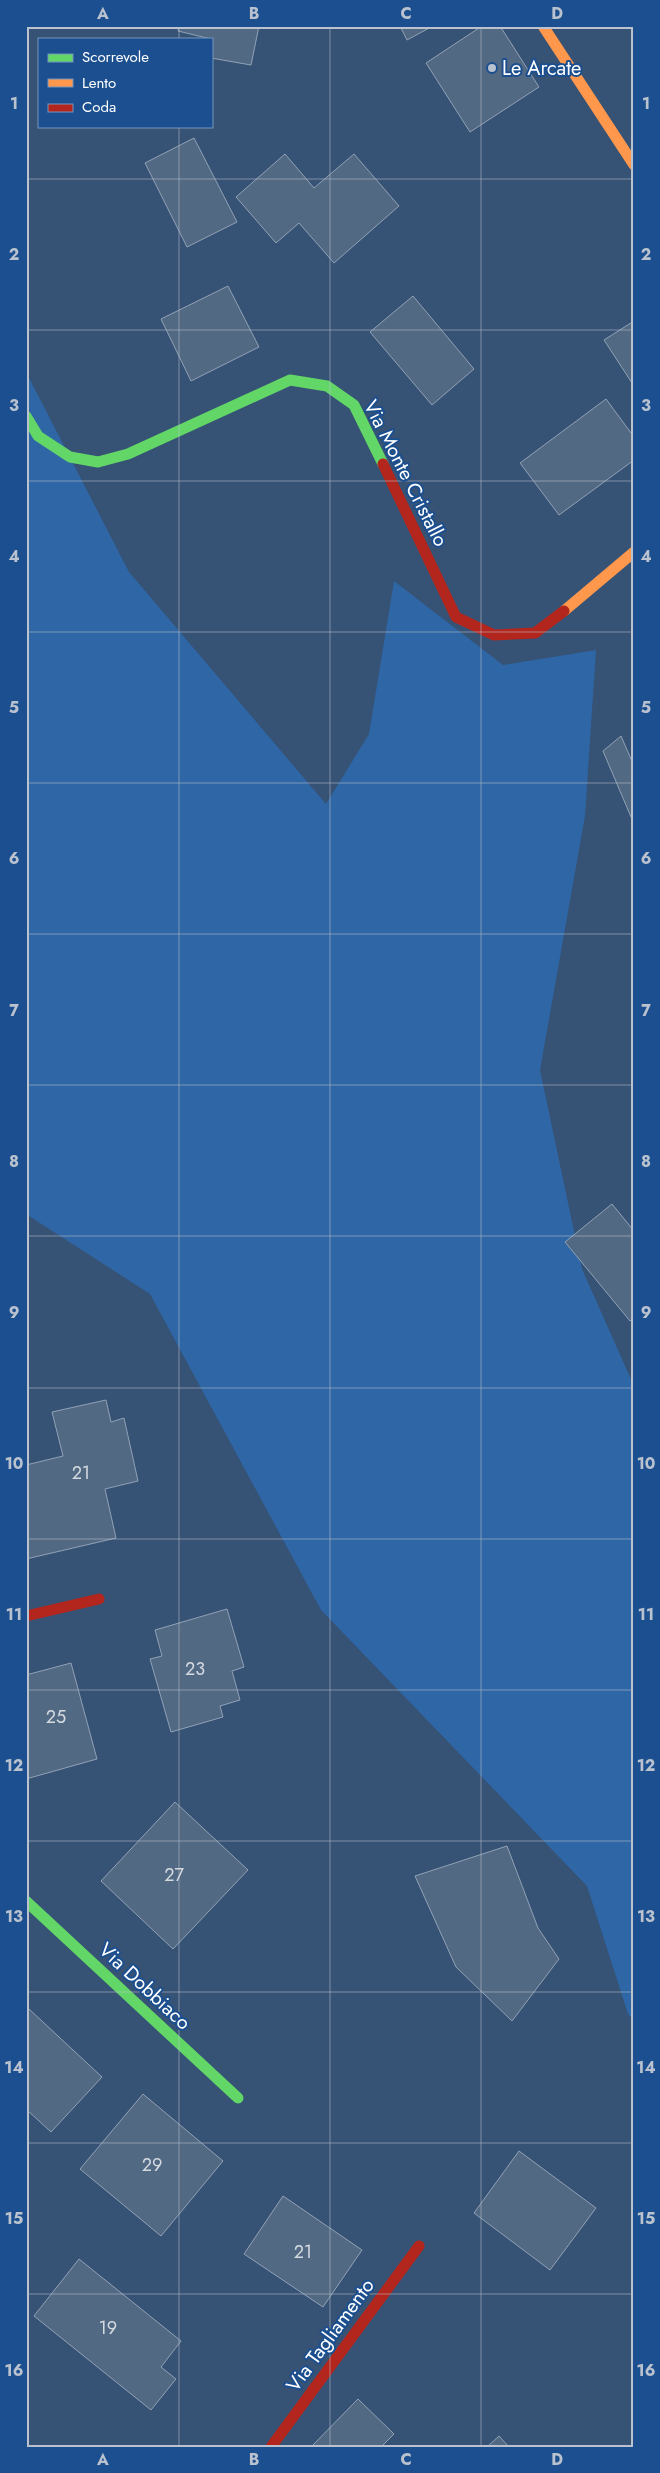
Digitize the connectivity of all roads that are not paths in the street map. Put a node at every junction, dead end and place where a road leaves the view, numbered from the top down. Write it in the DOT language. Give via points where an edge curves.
graph roads {
  1 [pos="543,26"];
  2 [pos="634,165"];
  3 [pos="26,416"];
  4 [pos="634,552"];
  5 [pos="99,1599"];
  6 [pos="26,1616"];
  7 [pos="26,1901"];
  8 [pos="238,2098"];
  9 [pos="419,2246"];
  10 [pos="271,2447"];
  1 -- 2 [label="street"];
  3 -- 4 [label="street, Via Monte Cristallo" via="38,436 70,457 98,462 128,454 290,380 328,386 354,405 456,617 494,635 535,633"];
  5 -- 6 [label="street"];
  7 -- 8 [label="street, Via Dobbiaco"];
  9 -- 10 [label="street, Via Tagliamento"];
}
